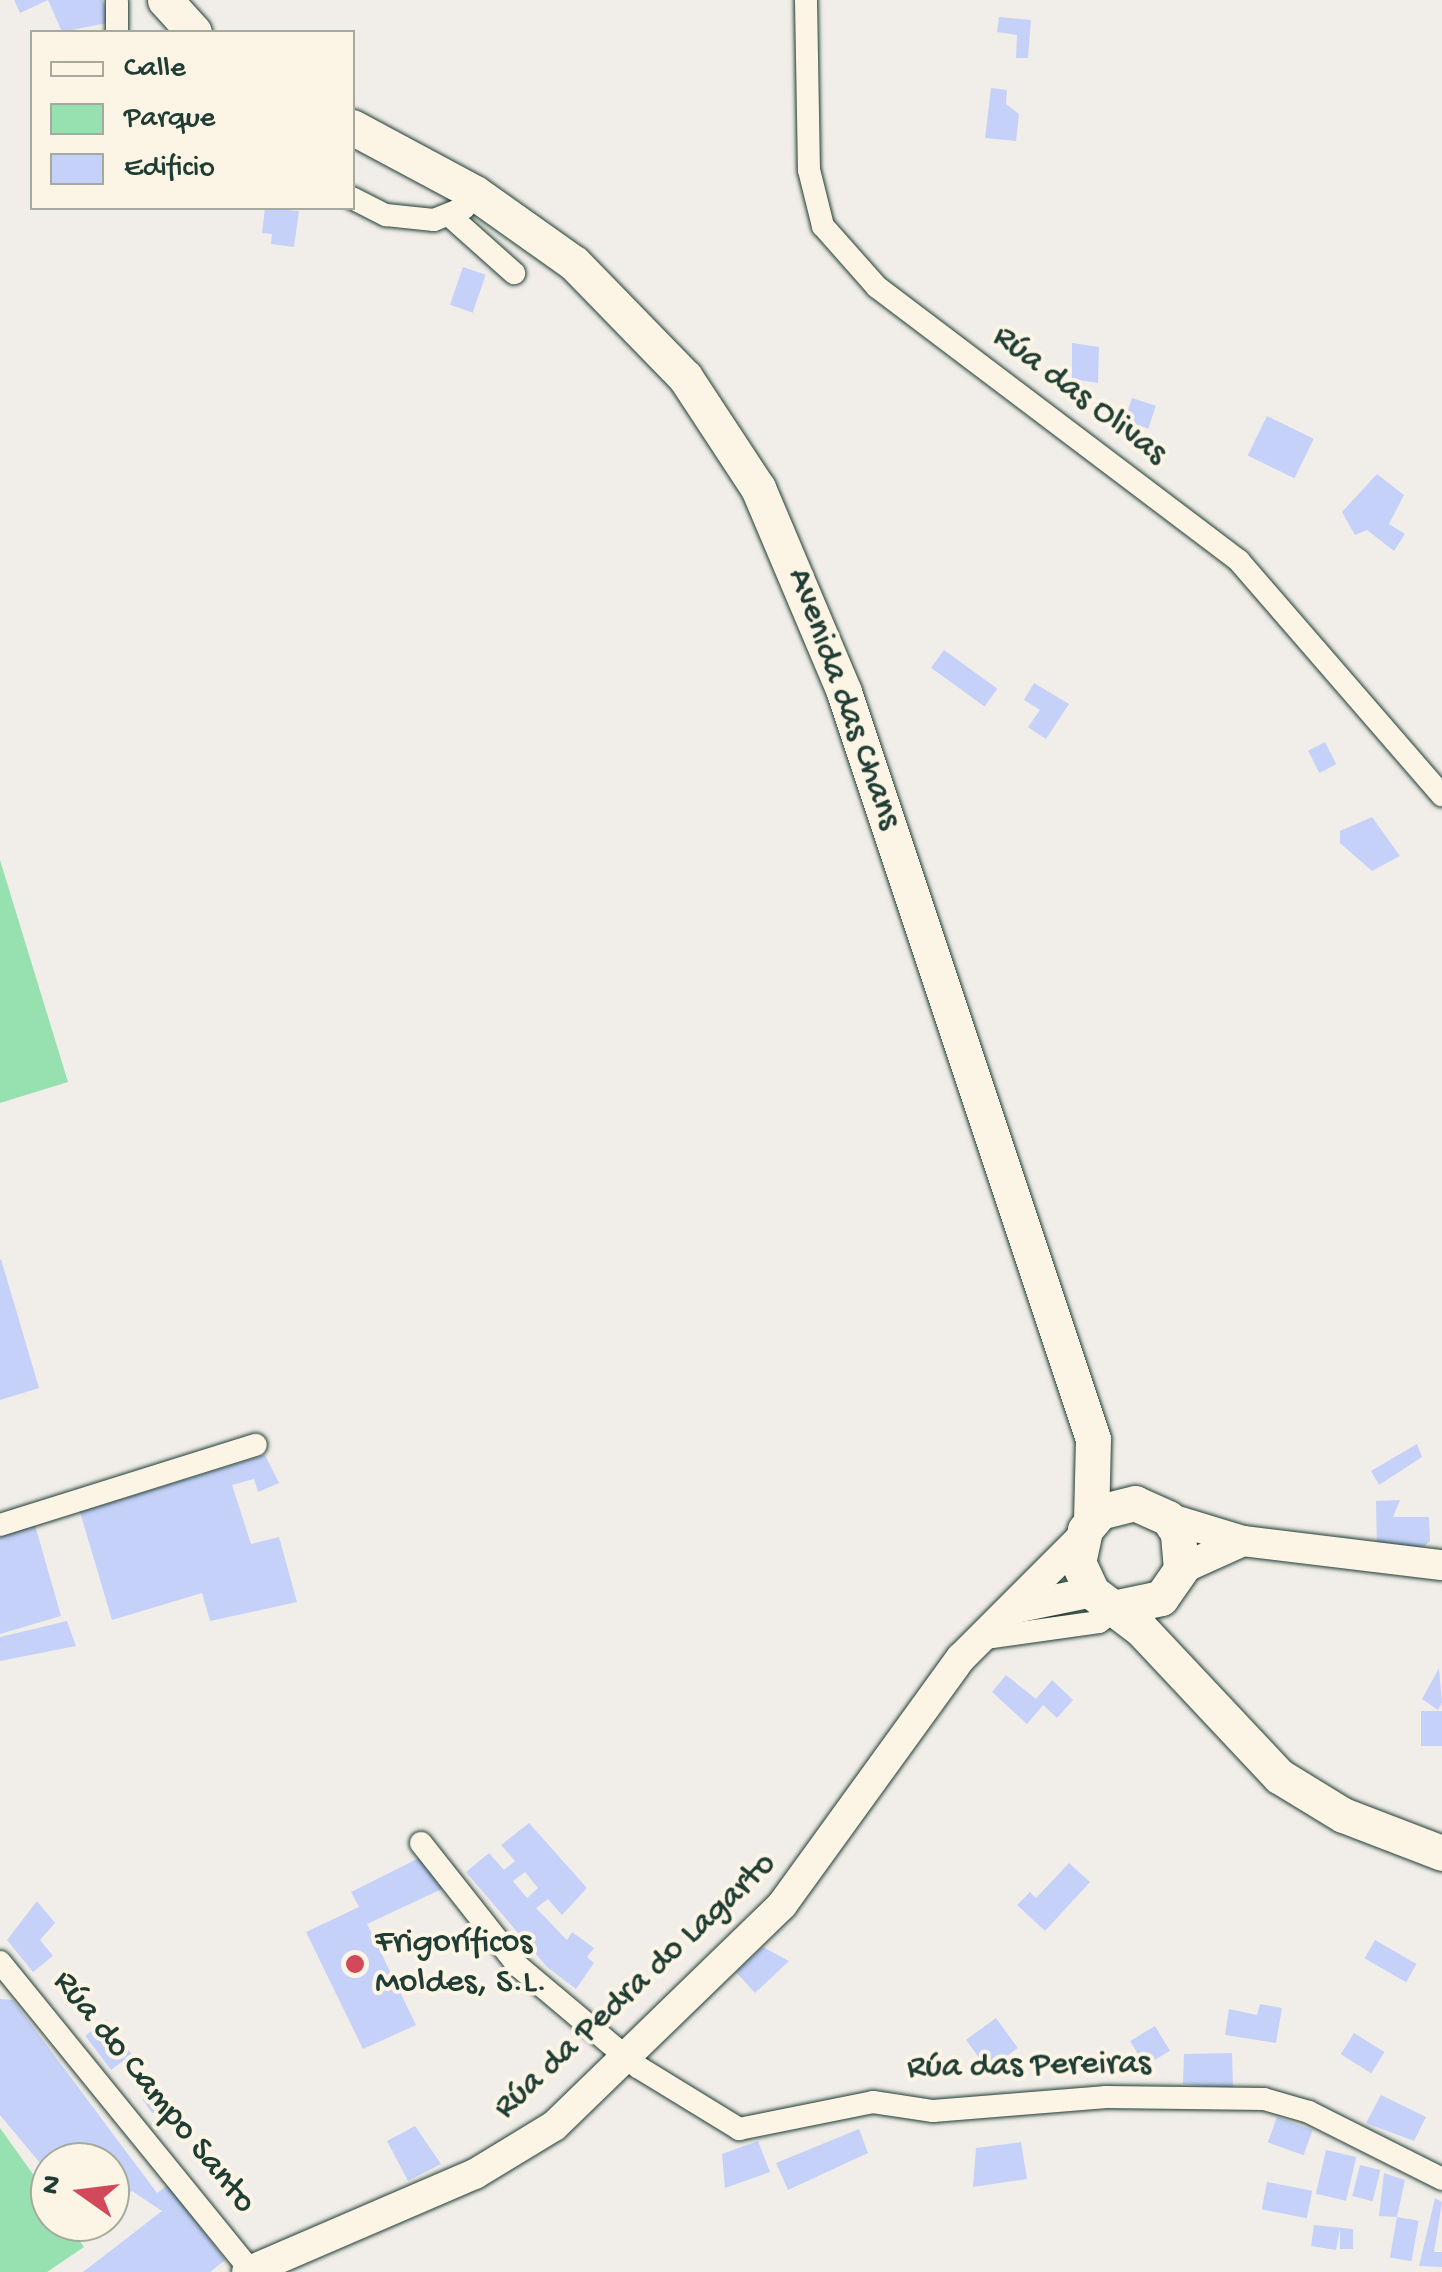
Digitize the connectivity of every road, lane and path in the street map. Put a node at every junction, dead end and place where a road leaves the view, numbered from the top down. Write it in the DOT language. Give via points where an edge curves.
graph roads {
  1 [pos="165,0"];
  2 [pos="806,0"];
  3 [pos="116,2"];
  4 [pos="117,30"];
  5 [pos="192,30"];
  6 [pos="355,129"];
  7 [pos="355,200"];
  8 [pos="463,205"];
  9 [pos="514,273"];
  10 [pos="1442,795"];
  11 [pos="1093,1439"];
  12 [pos="256,1446"];
  13 [pos="1157,1512"];
  14 [pos="0,1525"];
  15 [pos="1086,1529"];
  16 [pos="1243,1541"];
  17 [pos="1442,1566"];
  18 [pos="1178,1577"];
  19 [pos="1105,1599"];
  20 [pos="1003,1613"];
  21 [pos="976,1640"];
  22 [pos="1187,1679"];
  23 [pos="422,1843"];
  24 [pos="1442,1852"];
  25 [pos="0,1964"];
  26 [pos="626,2055"];
  27 [pos="1442,2179"];
  28 [pos="249,2271"];
  1 -- 5 [label="main road"];
  2 -- 10 [label="street, Rúa das Olivas" via="809,170 823,226 877,287 1240,561"];
  3 -- 4 [label="street"];
  6 -- 8 [label="main road, Avenida das Chans"];
  7 -- 8 [label="street" via="386,215"];
  8 -- 9 [label="street"];
  8 -- 11 [label="main road, Avenida das Chans" via="574,263 646,331 723,431 779,530 844,692"];
  11 -- 13 [label="main road, Avenida das Chans"];
  11 -- 15 [label="main road, Avenida das Chans"];
  12 -- 14 [label="street"];
  13 -- 15 [label="main road" via="1117,1504"];
  13 -- 16 [label="street"];
  13 -- 18 [label="main road, Avenida das Chans" via="1178,1533"];
  15 -- 19 [label="main road, Avenida das Chans" via="1078,1562"];
  15 -- 20 [label="street, Rúa da Pedra do Lagarto"];
  16 -- 17 [label="street"];
  16 -- 18 [label="street"];
  18 -- 19 [label="main road" via="1144,1606"];
  18 -- 22 [label="main road, Avenida das Chans" via="1172,1623"];
  19 -- 20 [label="street, Rúa da Pedra do Lagarto" via="1042,1596"];
  19 -- 21 [label="street" via="1099,1622"];
  19 -- 22 [label="main road, Avenida das Chans"];
  20 -- 21 [label="street, Rúa da Pedra do Lagarto"];
  21 -- 26 [label="street, Rúa da Pedra do Lagarto" via="812,1871"];
  22 -- 24 [label="main road, Avenida das Chans" via="1279,1776 1343,1815"];
  23 -- 26 [label="street, Rúa das Pereiras" via="518,1966"];
  25 -- 28 [label="street, Rúa do Campo Santo"];
  26 -- 27 [label="street, Rúa das Pereiras" via="739,2129 874,2102 933,2111 1106,2097 1264,2099 1309,2112"];
  26 -- 28 [label="street, Rúa da Pedra do Lagarto" via="522,2149"];
}
